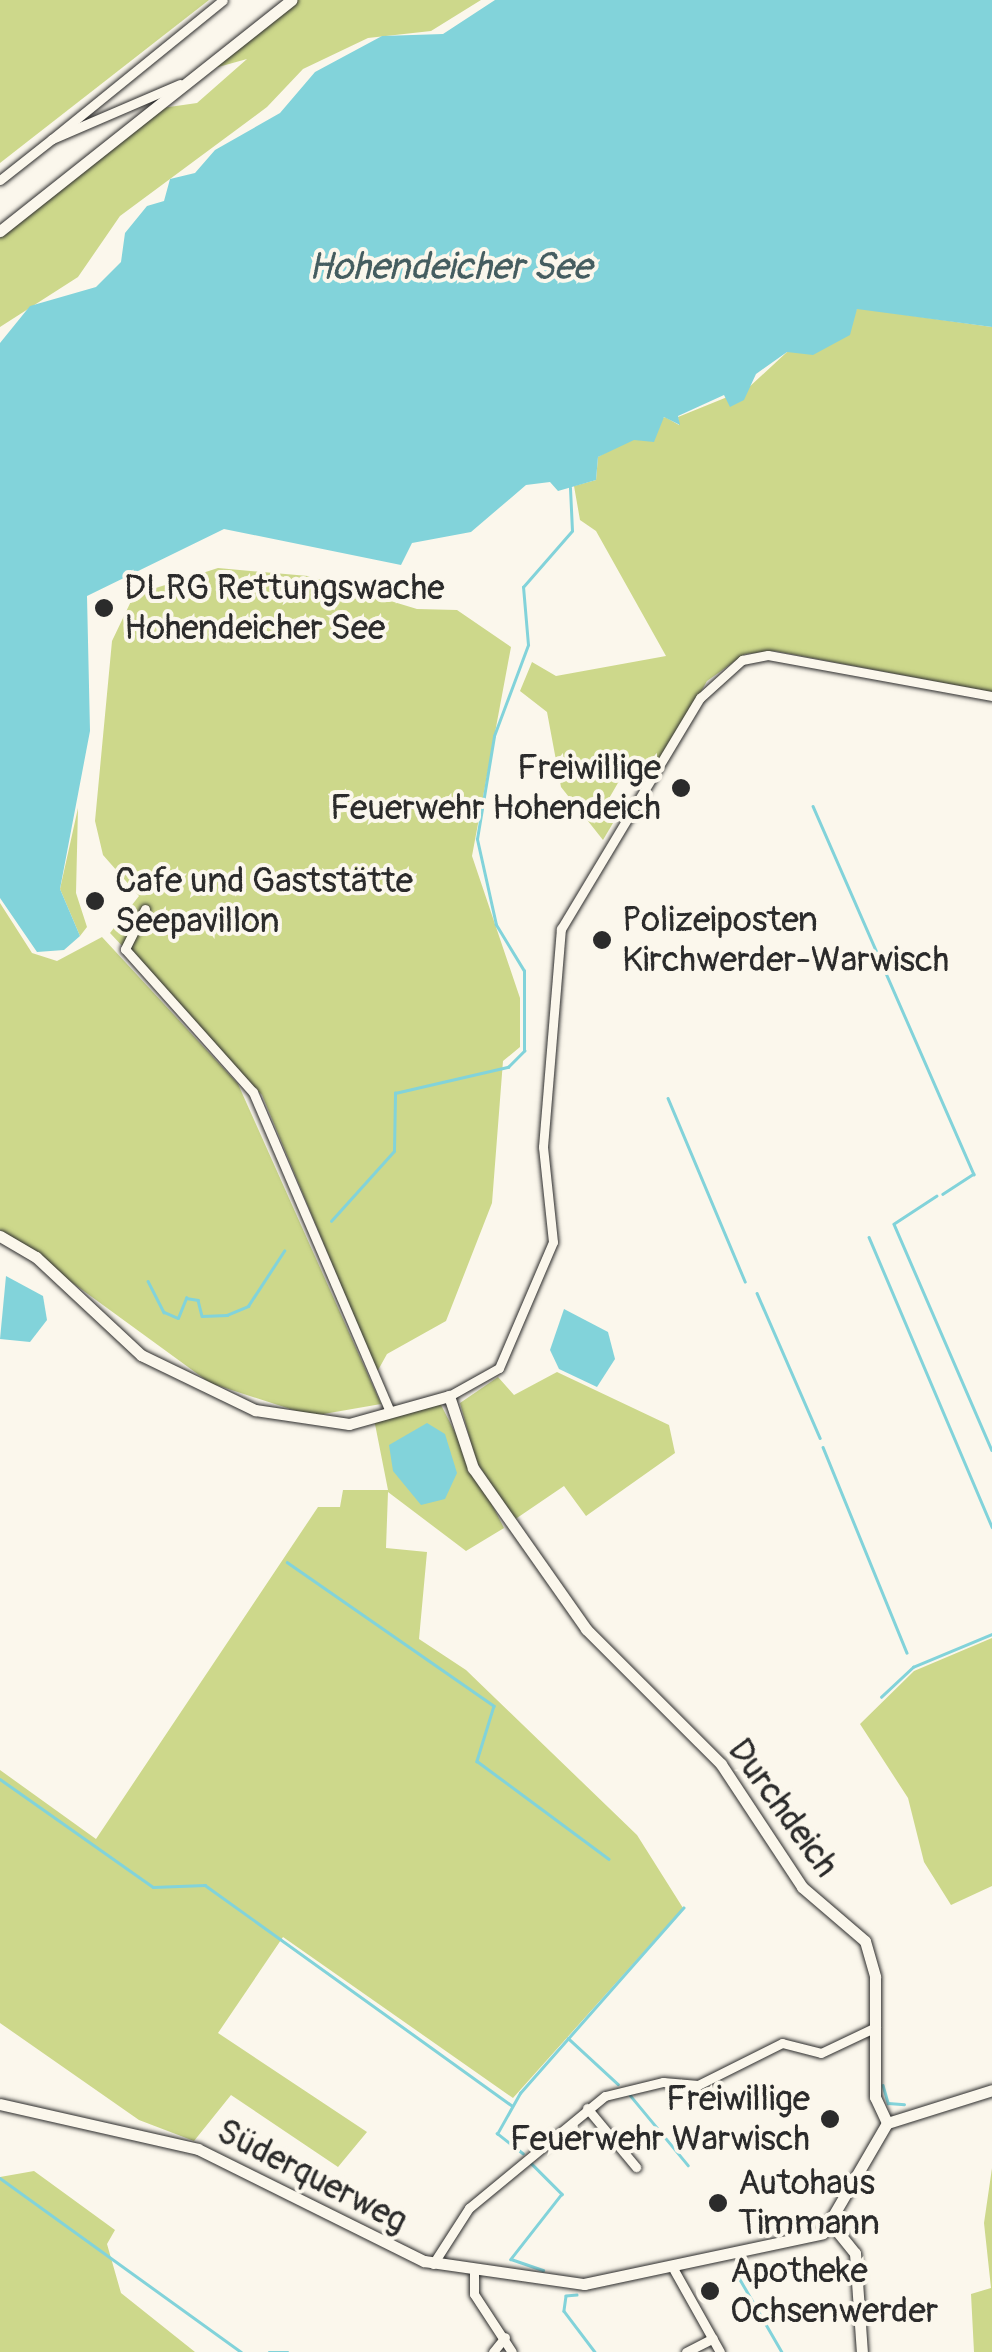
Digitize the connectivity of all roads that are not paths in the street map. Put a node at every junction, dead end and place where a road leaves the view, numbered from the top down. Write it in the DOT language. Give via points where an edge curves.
graph roads {
  1 [pos="222,0"];
  2 [pos="291,0"];
  3 [pos="188,82"];
  4 [pos="52,139"];
  5 [pos="0,180"];
  6 [pos="0,232"];
  7 [pos="992,696"];
  8 [pos="146,909"];
  9 [pos="0,1236"];
  10 [pos="449,1396"];
  11 [pos="389,1408"];
  12 [pos="876,2027"];
  13 [pos="992,2090"];
  14 [pos="0,2104"];
  15 [pos="586,2108"];
  16 [pos="887,2124"];
  17 [pos="636,2167"];
  18 [pos="833,2226"];
  19 [pos="433,2264"];
  20 [pos="674,2270"];
  21 [pos="474,2272"];
  22 [pos="505,2337"];
  23 [pos="713,2338"];
  24 [pos="492,2352"];
  25 [pos="512,2352"];
  26 [pos="686,2352"];
  27 [pos="720,2352"];
  28 [pos="862,2352"];
  1 -- 4 [label="street"];
  2 -- 3 [label="street"];
  3 -- 4 [label="street"];
  3 -- 6 [label="street"];
  4 -- 5 [label="street"];
  7 -- 10 [label="street" via="768,655 742,660 706,689 561,929 543,1142 552,1242 499,1368"];
  8 -- 11 [label="street" via="125,949 252,1092"];
  9 -- 11 [label="street" via="36,1257 142,1355 236,1402 332,1424"];
  10 -- 11 [label="street"];
  10 -- 12 [label="street, Durchdeich" via="473,1468 586,1629 721,1764 802,1887 865,1942"];
  12 -- 15 [label="street" via="821,2053 782,2043 713,2081 626,2087"];
  12 -- 16 [label="street, Durchdeich" via="876,2097"];
  13 -- 16 [label="street"];
  14 -- 19 [label="street, Süderquerweg" via="198,2149 340,2227"];
  15 -- 17 [label="street"];
  15 -- 19 [label="street" via="469,2208"];
  16 -- 18 [label="street"];
  18 -- 20 [label="street, Süderquerweg"];
  18 -- 28 [label="street" via="856,2253"];
  19 -- 21 [label="street, Süderquerweg"];
  20 -- 21 [label="street, Süderquerweg" via="584,2284"];
  20 -- 23 [label="street"];
  21 -- 22 [label="street" via="474,2294"];
  22 -- 24 [label="street"];
  22 -- 25 [label="street"];
  23 -- 26 [label="street"];
  23 -- 27 [label="street"];
}
